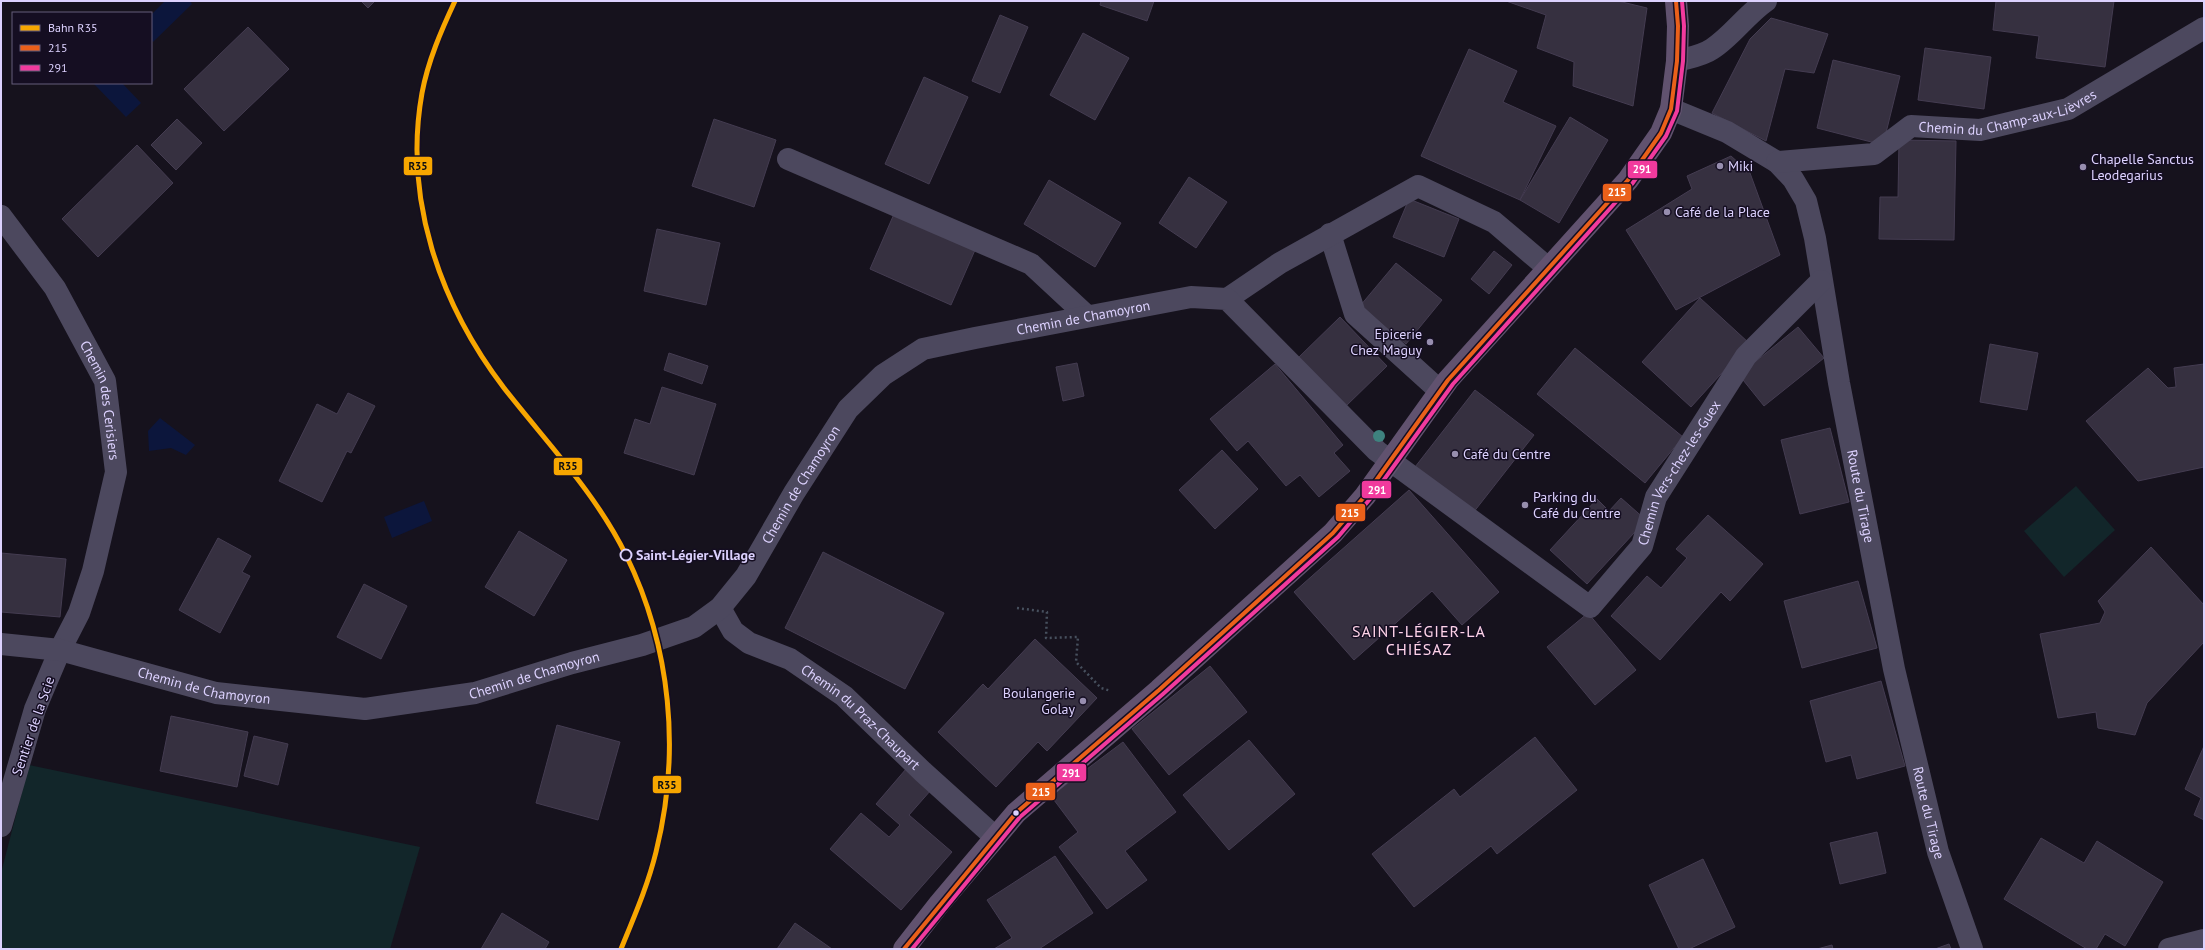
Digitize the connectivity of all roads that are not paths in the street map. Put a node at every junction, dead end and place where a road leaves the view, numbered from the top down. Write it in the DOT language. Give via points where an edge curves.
graph roads {
  1 [pos="1676,1"];
  2 [pos="1766,1"];
  3 [pos="2204,28"];
  4 [pos="1676,61"];
  5 [pos="1671,109"];
  6 [pos="788,159"];
  7 [pos="1777,162"];
  8 [pos="1,216"];
  9 [pos="1330,234"];
  10 [pos="1548,268"];
  11 [pos="1821,280"];
  12 [pos="1227,299"];
  13 [pos="1087,316"];
  14 [pos="1440,391"];
  15 [pos="1390,461"];
  16 [pos="720,608"];
  17 [pos="1,644"];
  18 [pos="60,650"];
  19 [pos="1,826"];
  20 [pos="995,837"];
  21 [pos="2204,940"];
  22 [pos="904,949"];
  23 [pos="1972,949"];
  24 [pos="2169,949"];
  1 -- 4 [label="main road"];
  2 -- 4 [label="street" via="1746,16 1711,50"];
  3 -- 7 [label="street, Chemin du Champ-aux-Lièvres" via="2068,108 1980,130 1911,126 1874,154"];
  4 -- 5 [label="main road"];
  5 -- 7 [label="street, Route du Tirage" via="1727,132"];
  5 -- 10 [label="main road" via="1661,133 1628,180"];
  6 -- 13 [label="street" via="1031,264"];
  7 -- 11 [label="street, Route du Tirage" via="1793,179 1806,201"];
  8 -- 18 [label="street, Chemin des Cerisiers" via="55,288 105,381 116,472 93,571 80,612"];
  9 -- 10 [label="street" via="1418,186 1494,222"];
  9 -- 12 [label="street" via="1280,263"];
  9 -- 14 [label="street" via="1355,314"];
  10 -- 14 [label="main road"];
  11 -- 15 [label="street, Chemin Vers-chez-les-Guex" via="1746,356 1656,497 1642,546 1590,607"];
  11 -- 23 [label="street, Route du Tirage" via="1894,669 1938,852"];
  12 -- 13 [label="street, Chemin de Chamoyron" via="1191,297"];
  12 -- 15 [label="street" via="1367,443"];
  13 -- 16 [label="street, Chemin de Chamoyron" via="923,349 883,375 848,409 794,493 746,576"];
  14 -- 15 [label="main road"];
  15 -- 20 [label="main road" via="1333,533 1159,690 1016,813"];
  16 -- 18 [label="street, Chemin de Chamoyron" via="694,627 642,645 572,663 475,693 365,709 216,692"];
  16 -- 20 [label="street, Chemin du Praz-Chaupart" via="733,631 744,639 790,659 844,696"];
  17 -- 18 [label="street, Chemin de Chamoyron"];
  18 -- 19 [label="street, Sentier de la Scie" via="35,709"];
  20 -- 22 [label="main road"];
  21 -- 24 [label="street"];
}
